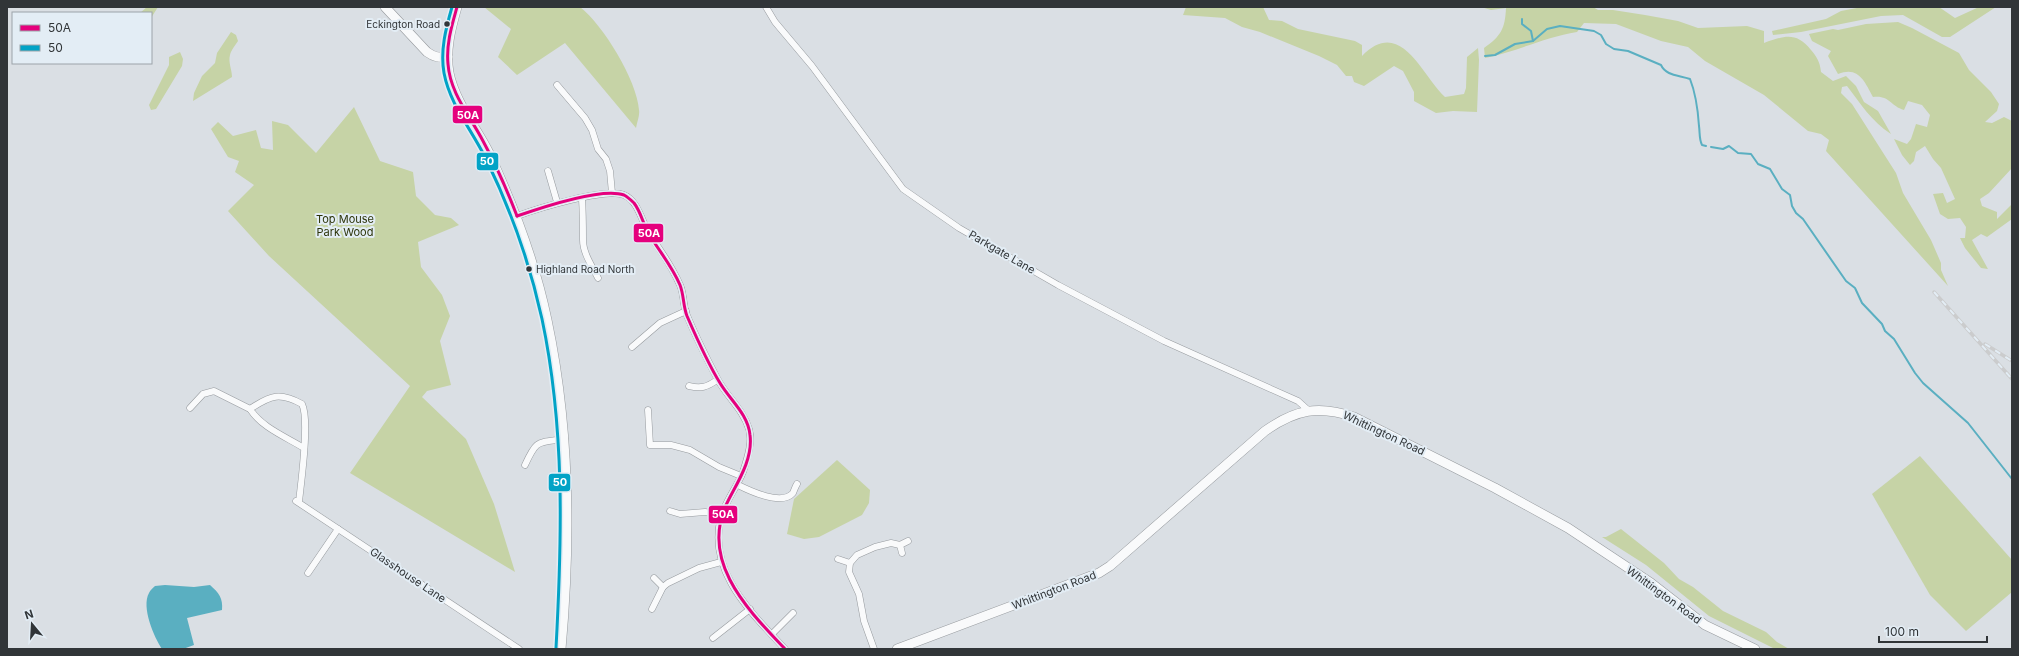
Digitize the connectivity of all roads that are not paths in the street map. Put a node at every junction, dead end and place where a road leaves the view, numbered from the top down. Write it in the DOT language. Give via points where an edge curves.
graph roads {
  1 [pos="385,7"];
  2 [pos="457,7"];
  3 [pos="766,7"];
  4 [pos="448,57"];
  5 [pos="557,85"];
  6 [pos="548,171"];
  7 [pos="612,192"];
  8 [pos="582,199"];
  9 [pos="557,202"];
  10 [pos="517,216"];
  11 [pos="598,278"];
  12 [pos="686,311"];
  13 [pos="632,347"];
  14 [pos="717,380"];
  15 [pos="689,386"];
  16 [pos="190,408"];
  17 [pos="250,409"];
  18 [pos="648,410"];
  19 [pos="1308,410"];
  20 [pos="565,440"];
  21 [pos="304,448"];
  22 [pos="525,466"];
  23 [pos="741,476"];
  24 [pos="797,484"];
  25 [pos="738,485"];
  26 [pos="670,511"];
  27 [pos="721,515"];
  28 [pos="338,529"];
  29 [pos="908,541"];
  30 [pos="900,545"];
  31 [pos="902,553"];
  32 [pos="838,559"];
  33 [pos="721,562"];
  34 [pos="850,563"];
  35 [pos="308,573"];
  36 [pos="654,578"];
  37 [pos="662,587"];
  38 [pos="652,609"];
  39 [pos="750,609"];
  40 [pos="793,613"];
  41 [pos="772,634"];
  42 [pos="713,638"];
  43 [pos="519,649"];
  44 [pos="561,649"];
  45 [pos="785,649"];
  46 [pos="874,649"];
  47 [pos="897,649"];
  48 [pos="1755,649"];
  1 -- 4 [label="street" via="427,52 441,58"];
  2 -- 4 [label="street" via="448,39"];
  3 -- 19 [label="street, Parkgate Lane" via="774,22 812,66 903,189 959,228 1058,284 1164,341 1298,401"];
  4 -- 10 [label="street" via="448,71 455,92 482,140"];
  5 -- 7 [label="street" via="592,130 598,149 606,159 610,171"];
  6 -- 9 [label="street"];
  7 -- 8 [label="street"];
  7 -- 12 [label="street" via="624,195 634,204 681,287"];
  8 -- 9 [label="street"];
  8 -- 11 [label="street" via="583,241 586,255"];
  9 -- 10 [label="street"];
  10 -- 20 [label="street" via="547,319 559,384"];
  12 -- 13 [label="street" via="660,323"];
  12 -- 14 [label="street"];
  14 -- 15 [label="street" via="700,389"];
  14 -- 23 [label="street" via="737,405 749,429 749,453"];
  16 -- 17 [label="street" via="203,394 214,391"];
  17 -- 21 [label="street" via="267,425"];
  17 -- 21 [label="street" via="273,396 284,396 302,404 306,417"];
  18 -- 23 [label="street" via="650,445 671,445 690,450"];
  19 -- 47 [label="street, Whittington Road" via="1265,431 1169,516 1099,573"];
  19 -- 48 [label="street, Whittington Road" via="1339,412 1354,417 1495,488 1568,528 1651,583 1704,625"];
  20 -- 22 [label="street" via="534,446"];
  20 -- 44 [label="street" via="567,502"];
  21 -- 28 [label="street, Glasshouse Lane" via="297,501"];
  23 -- 25 [label="street"];
  24 -- 25 [label="street" via="793,493 788,496 768,498"];
  25 -- 27 [label="street"];
  26 -- 27 [label="street" via="680,514 705,512"];
  27 -- 33 [label="street" via="718,534"];
  28 -- 35 [label="street"];
  28 -- 43 [label="street, Glasshouse Lane"];
  29 -- 30 [label="street"];
  30 -- 31 [label="street"];
  30 -- 34 [label="street" via="879,545 857,554"];
  32 -- 34 [label="street"];
  33 -- 37 [label="street" via="699,568"];
  33 -- 39 [label="street" via="737,595"];
  34 -- 46 [label="street" via="850,572 859,594 864,621"];
  36 -- 37 [label="street"];
  37 -- 38 [label="street"];
  39 -- 41 [label="street"];
  39 -- 42 [label="street"];
  40 -- 41 [label="street"];
  41 -- 45 [label="street"];
}
